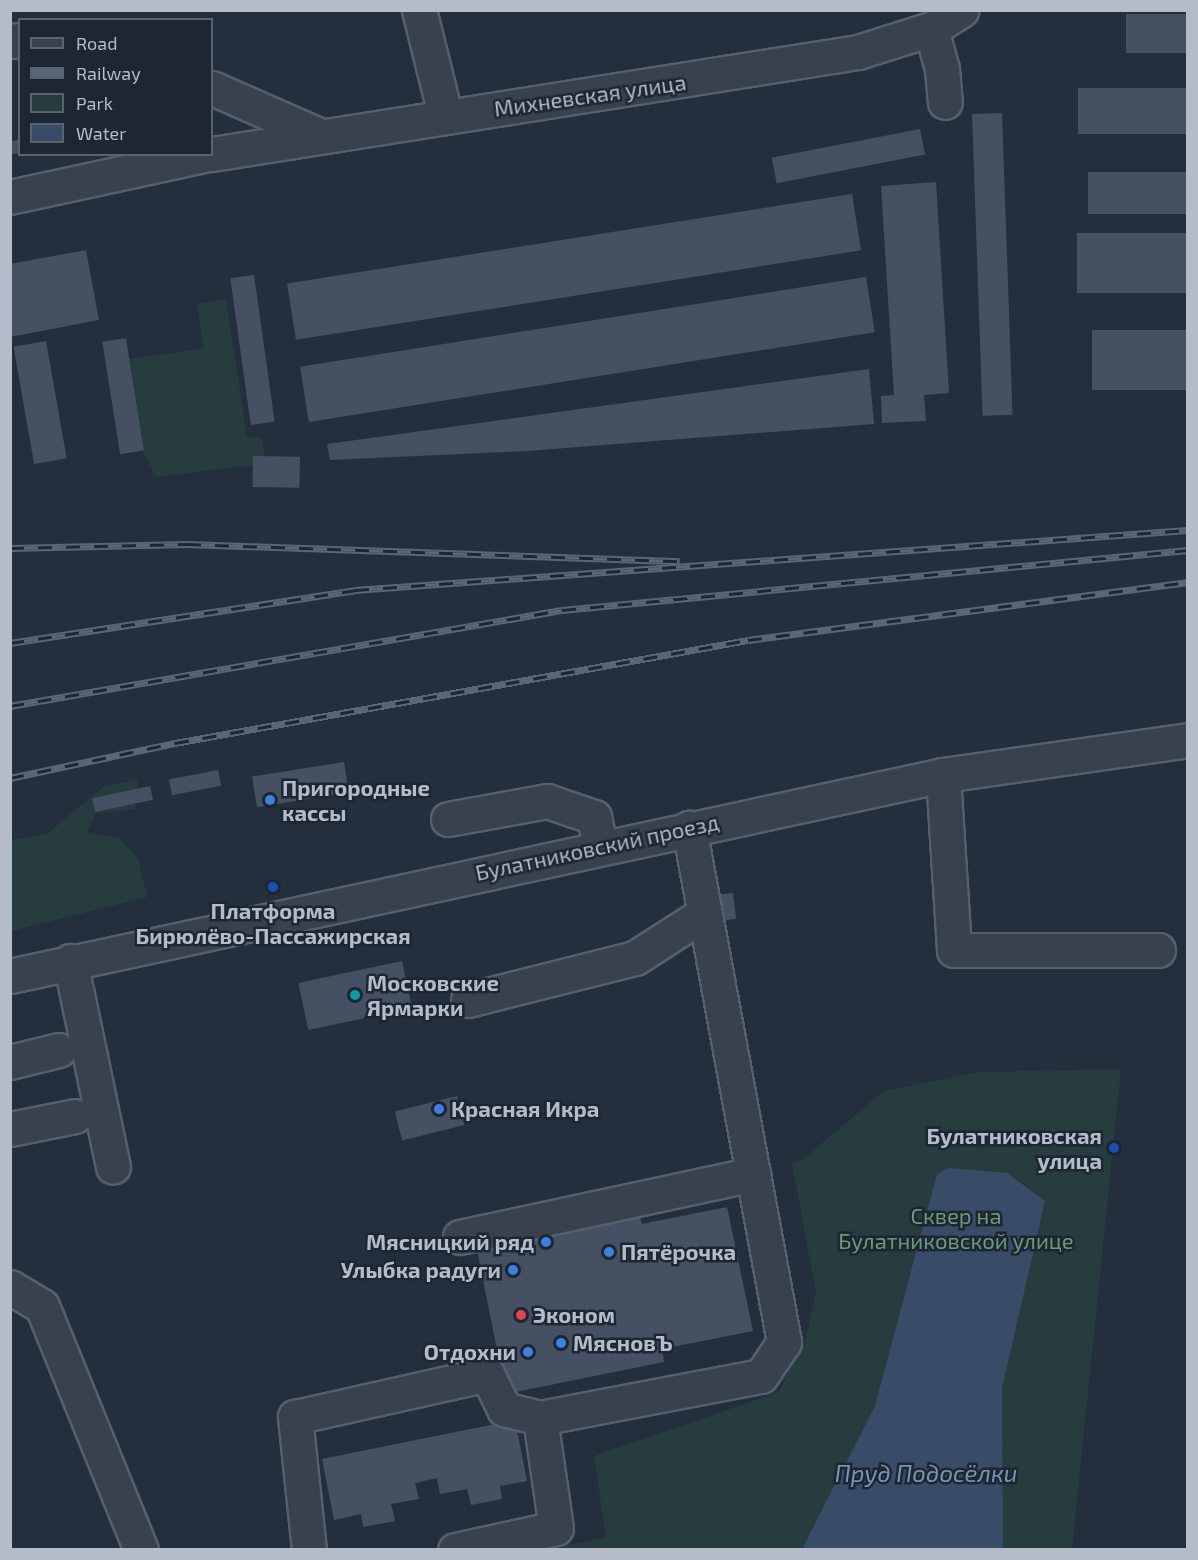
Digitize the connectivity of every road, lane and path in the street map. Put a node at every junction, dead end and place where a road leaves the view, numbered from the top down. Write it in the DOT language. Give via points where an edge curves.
graph roads {
  1 [pos="419,10"];
  2 [pos="961,10"];
  3 [pos="931,29"];
  4 [pos="213,88"];
  5 [pos="945,102"];
  6 [pos="445,114"];
  7 [pos="319,135"];
  8 [pos="213,153"];
  9 [pos="201,156"];
  10 [pos="10,197"];
  11 [pos="1188,740"];
  12 [pos="944,775"];
  13 [pos="448,819"];
  14 [pos="689,828"];
  15 [pos="600,846"];
  16 [pos="705,913"];
  17 [pos="1158,950"];
  18 [pos="70,961"];
  19 [pos="10,976"];
  20 [pos="468,999"];
  21 [pos="59,1050"];
  22 [pos="10,1062"];
  23 [pos="75,1116"];
  24 [pos="10,1130"];
  25 [pos="113,1167"];
  26 [pos="753,1174"];
  27 [pos="460,1237"];
  28 [pos="10,1287"];
  29 [pos="540,1418"];
  30 [pos="141,1550"];
  31 [pos="309,1550"];
  32 [pos="454,1550"];
  1 -- 6 [label="street"];
  2 -- 3 [label="street, Михневская улица"];
  3 -- 5 [label="street" via="942,69"];
  3 -- 6 [label="street, Михневская улица" via="858,52 712,79"];
  4 -- 7 [label="street"];
  6 -- 7 [label="street, Михневская улица"];
  7 -- 8 [label="street, Михневская улица"];
  9 -- 10 [label="street, Михневская улица"];
  11 -- 12 [label="street, Булатниковский проезд"];
  12 -- 14 [label="street, Булатниковский проезд"];
  12 -- 17 [label="street" via="954,950"];
  13 -- 15 [label="street" via="547,801 594,817"];
  14 -- 15 [label="street, Булатниковский проезд"];
  14 -- 16 [label="street"];
  15 -- 18 [label="street, Булатниковский проезд"];
  16 -- 20 [label="street" via="635,958"];
  16 -- 26 [label="street"];
  18 -- 19 [label="street, Булатниковский проезд"];
  18 -- 25 [label="street"];
  21 -- 22 [label="street"];
  23 -- 24 [label="street"];
  26 -- 27 [label="street"];
  26 -- 29 [label="street" via="784,1342 761,1376"];
  28 -- 30 [label="street" via="42,1306"];
  29 -- 31 [label="street" via="504,1409 487,1374 295,1418"];
  29 -- 32 [label="street" via="556,1528"];
}
